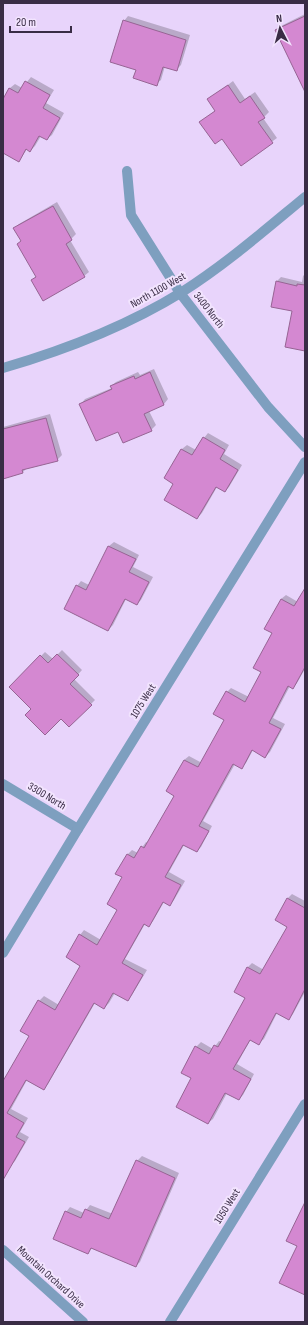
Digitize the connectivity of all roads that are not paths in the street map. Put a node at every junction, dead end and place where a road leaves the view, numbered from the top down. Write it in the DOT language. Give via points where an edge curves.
graph roads {
  1 [pos="127,170"];
  2 [pos="305,197"];
  3 [pos="180,292"];
  4 [pos="4,365"];
  5 [pos="305,447"];
  6 [pos="305,462"];
  7 [pos="3,784"];
  8 [pos="78,829"];
  9 [pos="3,953"];
  10 [pos="305,1104"];
  11 [pos="3,1250"];
  12 [pos="83,1322"];
  13 [pos="170,1322"];
  1 -- 3 [label="street, 3400 North" via="131,215"];
  2 -- 3 [label="street, North 1100 West" via="205,277"];
  3 -- 4 [label="street, North 1100 West" via="142,314 85,341"];
  3 -- 5 [label="street, 3400 North" via="268,407"];
  6 -- 8 [label="street, 1075 West"];
  7 -- 8 [label="street, 3300 North"];
  8 -- 9 [label="street, 1075 West"];
  10 -- 13 [label="street, 1050 West"];
  11 -- 12 [label="street, Mountain Orchard Drive"];
}
